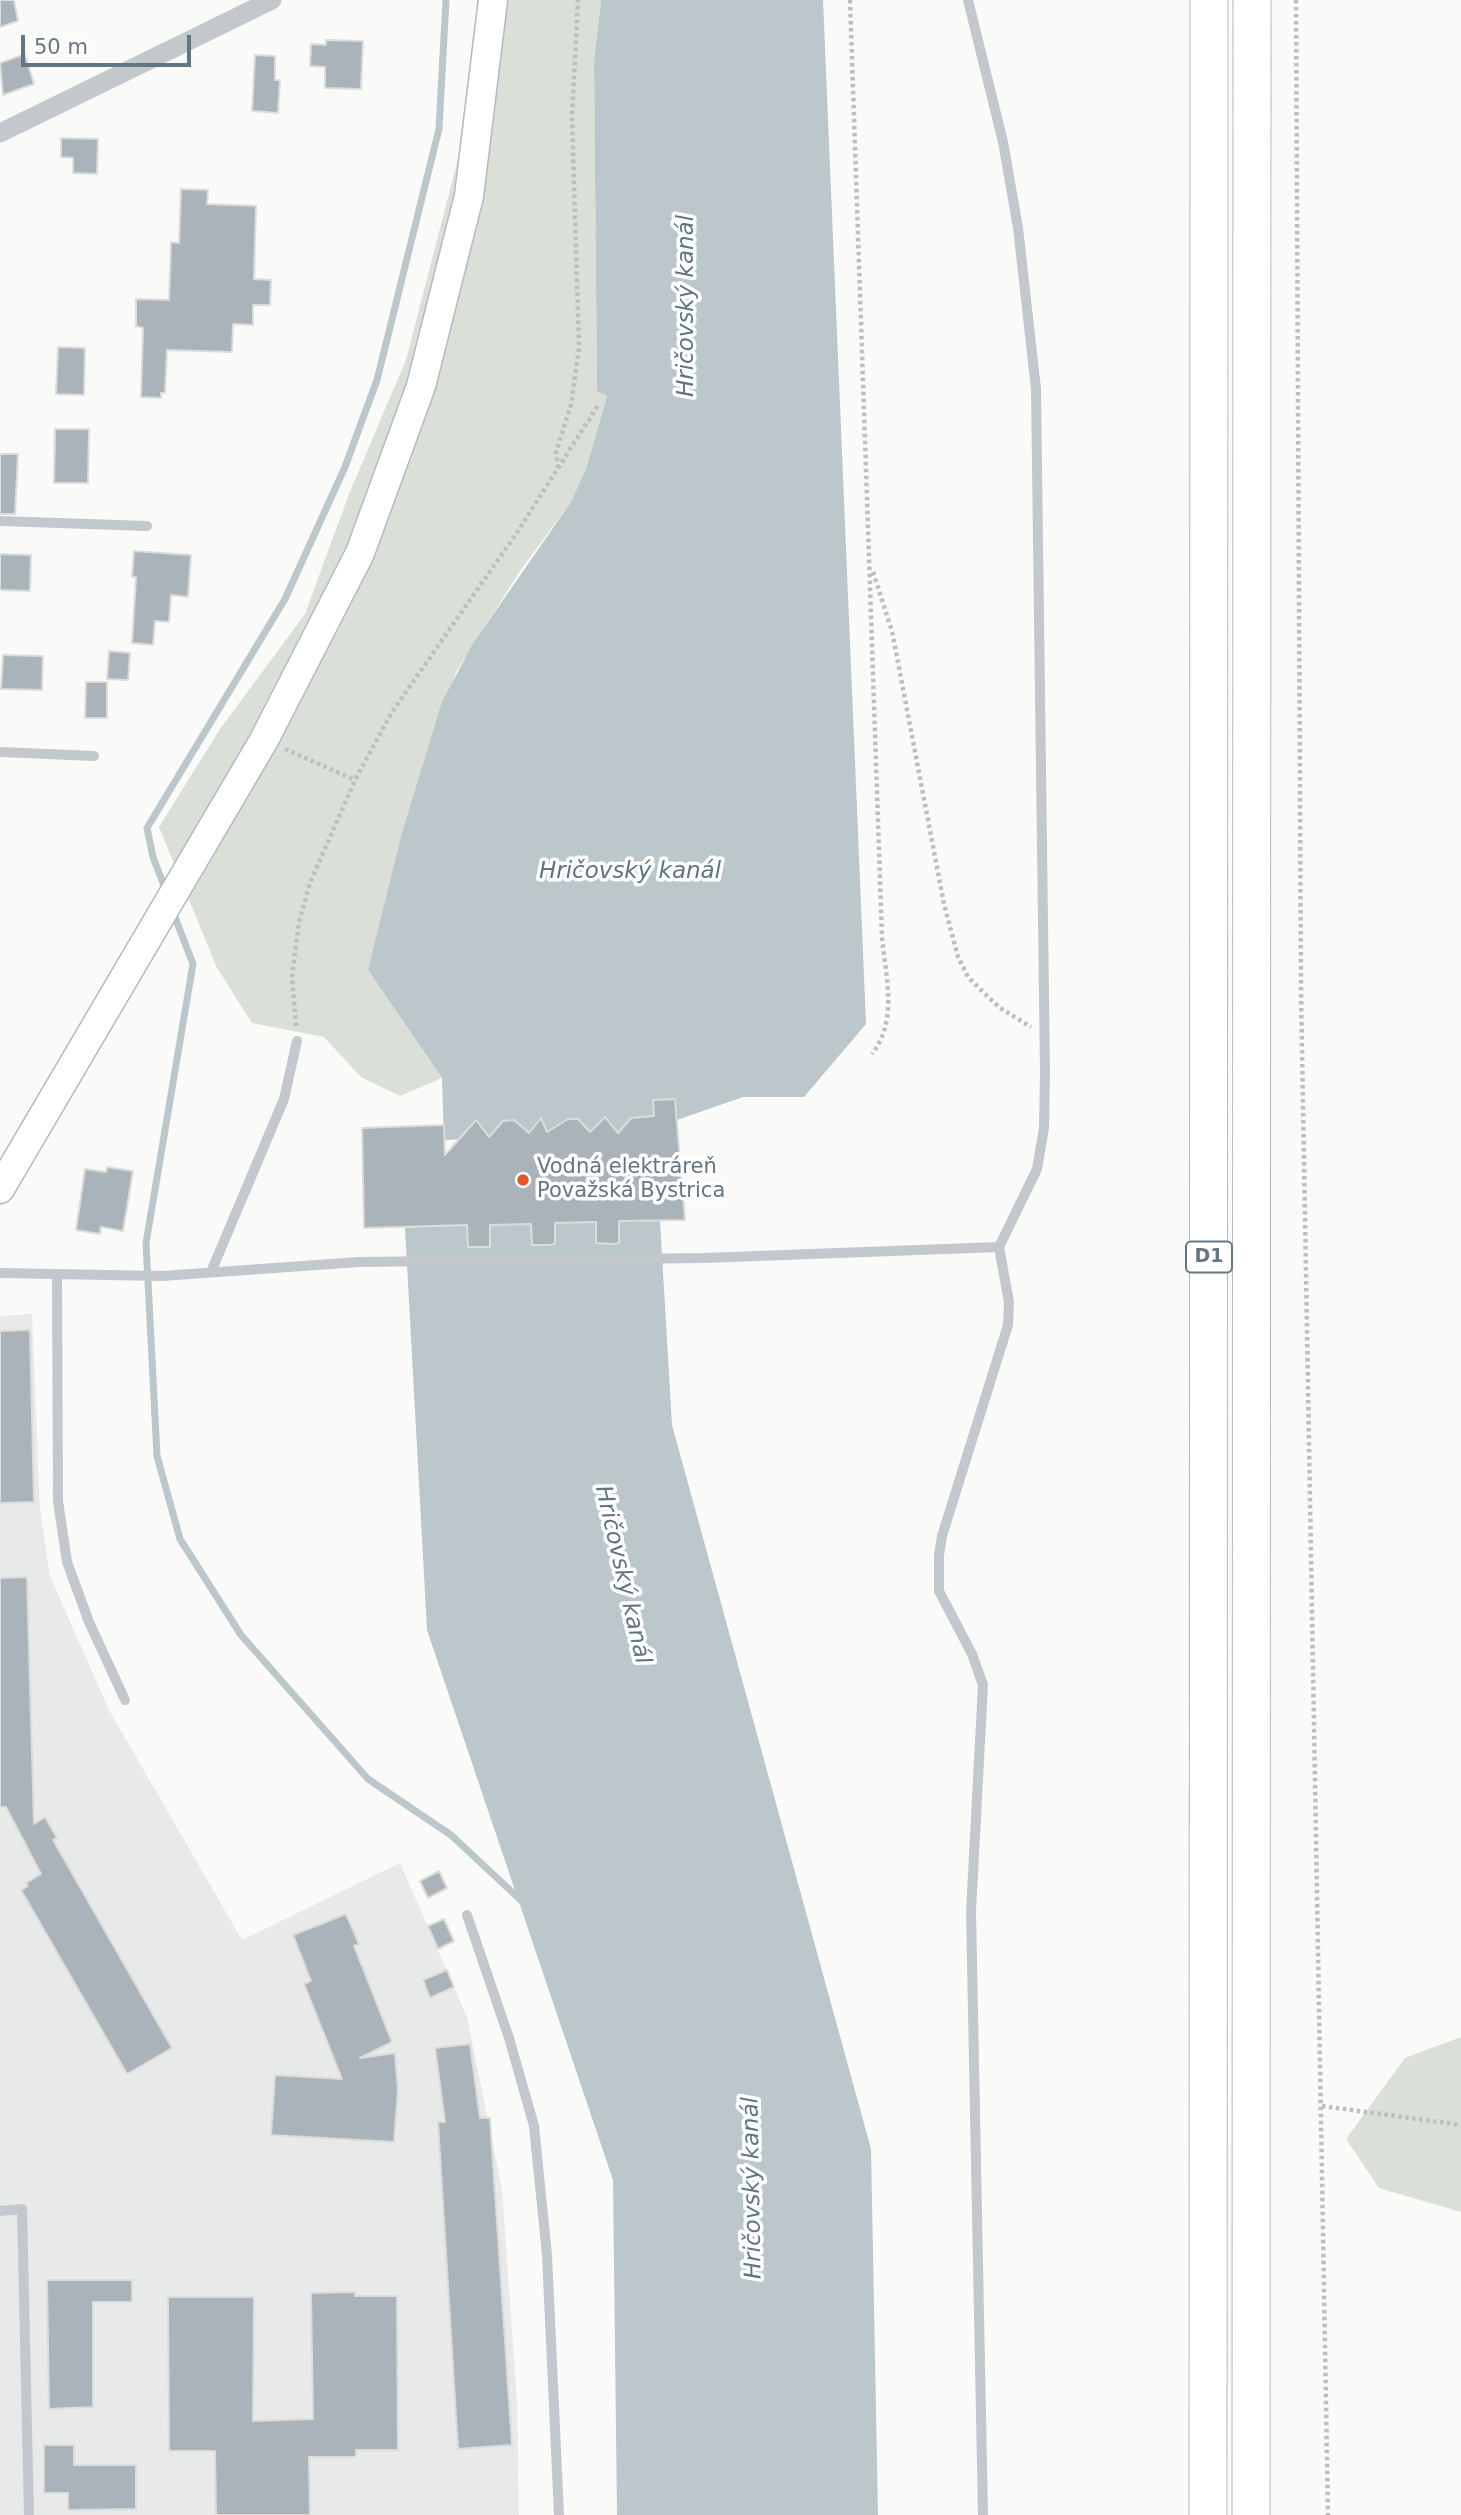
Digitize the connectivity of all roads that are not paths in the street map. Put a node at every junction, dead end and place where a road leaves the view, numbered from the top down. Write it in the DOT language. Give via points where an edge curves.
graph roads {
  1 [pos="272,0"];
  2 [pos="493,0"];
  3 [pos="968,0"];
  4 [pos="1209,0"];
  5 [pos="1252,0"];
  6 [pos="243,6"];
  7 [pos="0,133"];
  8 [pos="0,521"];
  9 [pos="147,526"];
  10 [pos="0,752"];
  11 [pos="94,756"];
  12 [pos="297,1041"];
  13 [pos="0,1189"];
  14 [pos="999,1247"];
  15 [pos="211,1272"];
  16 [pos="0,1273"];
  17 [pos="57,1274"];
  18 [pos="125,1700"];
  19 [pos="467,1915"];
  20 [pos="0,2211"];
  21 [pos="29,2515"];
  22 [pos="559,2515"];
  23 [pos="983,2515"];
  24 [pos="1208,2515"];
  25 [pos="1251,2515"];
  1 -- 6 [label="street"];
  2 -- 13 [label="main road" via="469,196 421,386 360,553 264,740"];
  3 -- 14 [label="lane" via="1003,142 1036,389 1044,1128 1037,1169"];
  4 -- 24 [label="highway, D1"];
  5 -- 25 [label="highway, D1"];
  6 -- 7 [label="street"];
  8 -- 9 [label="lane"];
  10 -- 11 [label="lane"];
  12 -- 15 [label="lane" via="284,1099"];
  14 -- 15 [label="lane" via="704,1258 359,1262"];
  14 -- 23 [label="lane" via="1009,1302 1008,1325 942,1536 938,1573 945,1606 972,1654 983,1685 971,1911"];
  15 -- 17 [label="lane"];
  16 -- 17 [label="lane"];
  17 -- 18 [label="lane" via="58,1501 67,1562"];
  19 -- 22 [label="lane" via="534,2126 548,2267"];
  20 -- 21 [label="lane" via="22,2209"];
}
